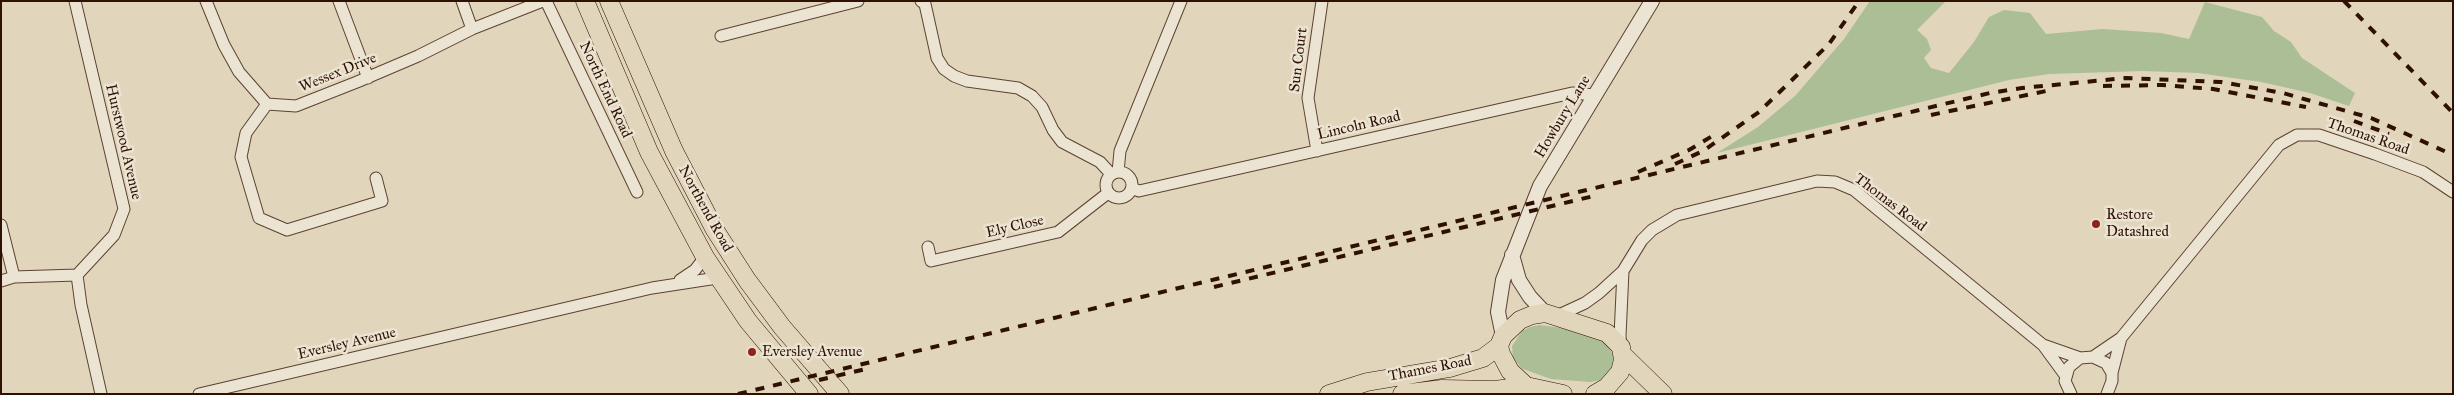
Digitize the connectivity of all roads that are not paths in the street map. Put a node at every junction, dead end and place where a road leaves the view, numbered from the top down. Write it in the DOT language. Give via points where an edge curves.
graph roads {
  1 [pos="75,1"];
  2 [pos="206,1"];
  3 [pos="340,1"];
  4 [pos="462,1"];
  5 [pos="545,1"];
  6 [pos="585,1"];
  7 [pos="609,1"];
  8 [pos="858,1"];
  9 [pos="921,1"];
  10 [pos="1181,1"];
  11 [pos="1322,1"];
  12 [pos="1652,1"];
  13 [pos="472,29"];
  14 [pos="721,36"];
  15 [pos="368,78"];
  16 [pos="1595,94"];
  17 [pos="267,104"];
  18 [pos="1318,151"];
  19 [pos="1114,173"];
  20 [pos="376,178"];
  21 [pos="1132,188"];
  22 [pos="637,192"];
  23 [pos="2453,192"];
  24 [pos="1108,193"];
  25 [pos="1,226"];
  26 [pos="928,247"];
  27 [pos="1512,255"];
  28 [pos="705,257"];
  29 [pos="1623,271"];
  30 [pos="77,274"];
  31 [pos="14,278"];
  32 [pos="717,278"];
  33 [pos="1,281"];
  34 [pos="676,283"];
  35 [pos="1551,315"];
  36 [pos="2121,338"];
  37 [pos="1501,341"];
  38 [pos="2043,345"];
  39 [pos="1622,351"];
  40 [pos="2093,357"];
  41 [pos="2080,358"];
  42 [pos="2112,373"];
  43 [pos="2065,375"];
  44 [pos="1526,386"];
  45 [pos="101,394"];
  46 [pos="199,394"];
  47 [pos="809,394"];
  48 [pos="840,394"];
  49 [pos="1328,394"];
  50 [pos="1402,394"];
  51 [pos="1563,394"];
  52 [pos="1595,394"];
  53 [pos="1663,394"];
  54 [pos="2071,394"];
  55 [pos="2107,394"];
  1 -- 30 [label="street, Hurstwood Avenue" via="124,209 114,235"];
  2 -- 17 [label="street" via="239,72"];
  3 -- 15 [label="street"];
  4 -- 13 [label="street"];
  5 -- 13 [label="street, Wessex Drive"];
  5 -- 22 [label="street, North End Road"];
  6 -- 28 [label="main road, Northend Road" via="649,152"];
  7 -- 48 [label="main road, Northend Road" via="674,151 715,230 782,327"];
  8 -- 14 [label="street"];
  9 -- 19 [label="street" via="925,4 937,58 944,69 967,80 1018,88 1032,96 1062,142"];
  10 -- 19 [label="street"];
  11 -- 18 [label="street, Sun Court" via="1308,98"];
  12 -- 16 [label="street, Howbury Lane"];
  13 -- 15 [label="street, Wessex Drive"];
  15 -- 17 [label="street, Wessex Drive" via="296,106"];
  16 -- 18 [label="street, Lincoln Road" via="1572,93"];
  16 -- 27 [label="street, Howbury Lane" via="1540,186"];
  17 -- 20 [label="street" via="246,133 241,157 259,218 287,230 382,201"];
  18 -- 21 [label="street, Lincoln Road" via="1139,191"];
  19 -- 21 [label="street" via="1128,176"];
  19 -- 24 [label="street" via="1105,185"];
  21 -- 24 [label="street, Lincoln Road" via="1119,198"];
  23 -- 36 [label="street, Thomas Road" via="2423,172 2375,154 2319,135 2297,135 2278,145"];
  24 -- 26 [label="street, Ely Close" via="1058,232 931,262"];
  25 -- 31 [label="street"];
  27 -- 35 [label="street" via="1521,284"];
  27 -- 37 [label="street, Howbury Lane" via="1503,280 1498,312"];
  28 -- 32 [label="main road, Northend Road"];
  28 -- 34 [label="street, Eversley Avenue" via="695,270"];
  29 -- 35 [label="street, Thomas Road" via="1585,303"];
  29 -- 38 [label="street, Thomas Road" via="1642,240 1677,215 1816,181 1835,182 1854,190"];
  29 -- 39 [label="street, Thomas Road"];
  30 -- 31 [label="street"];
  30 -- 45 [label="street"];
  31 -- 33 [label="street"];
  32 -- 34 [label="street, Eversley Avenue"];
  32 -- 47 [label="main road, Northend Road"];
  34 -- 46 [label="street, Eversley Avenue"];
  35 -- 37 [label="main road, Thames Road" via="1532,314 1520,320"];
  35 -- 39 [label="main road" via="1607,333"];
  36 -- 40 [label="street, Thomas Road"];
  36 -- 42 [label="street, Thomas Road"];
  37 -- 44 [label="main road" via="1501,354 1510,371"];
  37 -- 49 [label="main road, Thames Road" via="1483,358 1450,368 1366,382"];
  38 -- 41 [label="street, Thomas Road"];
  38 -- 43 [label="street, Thomas Road"];
  39 -- 52 [label="main road" via="1620,372 1607,387"];
  39 -- 53 [label="main road"];
  40 -- 41 [label="street, Thomas Road"];
  40 -- 42 [label="street" via="2106,363"];
  41 -- 43 [label="street"];
  42 -- 55 [label="street, Thomas Road"];
  43 -- 54 [label="street, Thomas Road"];
  44 -- 50 [label="main road, Thames Road" via="1495,390 1442,388"];
  44 -- 51 [label="main road, Thames Road"];
}
